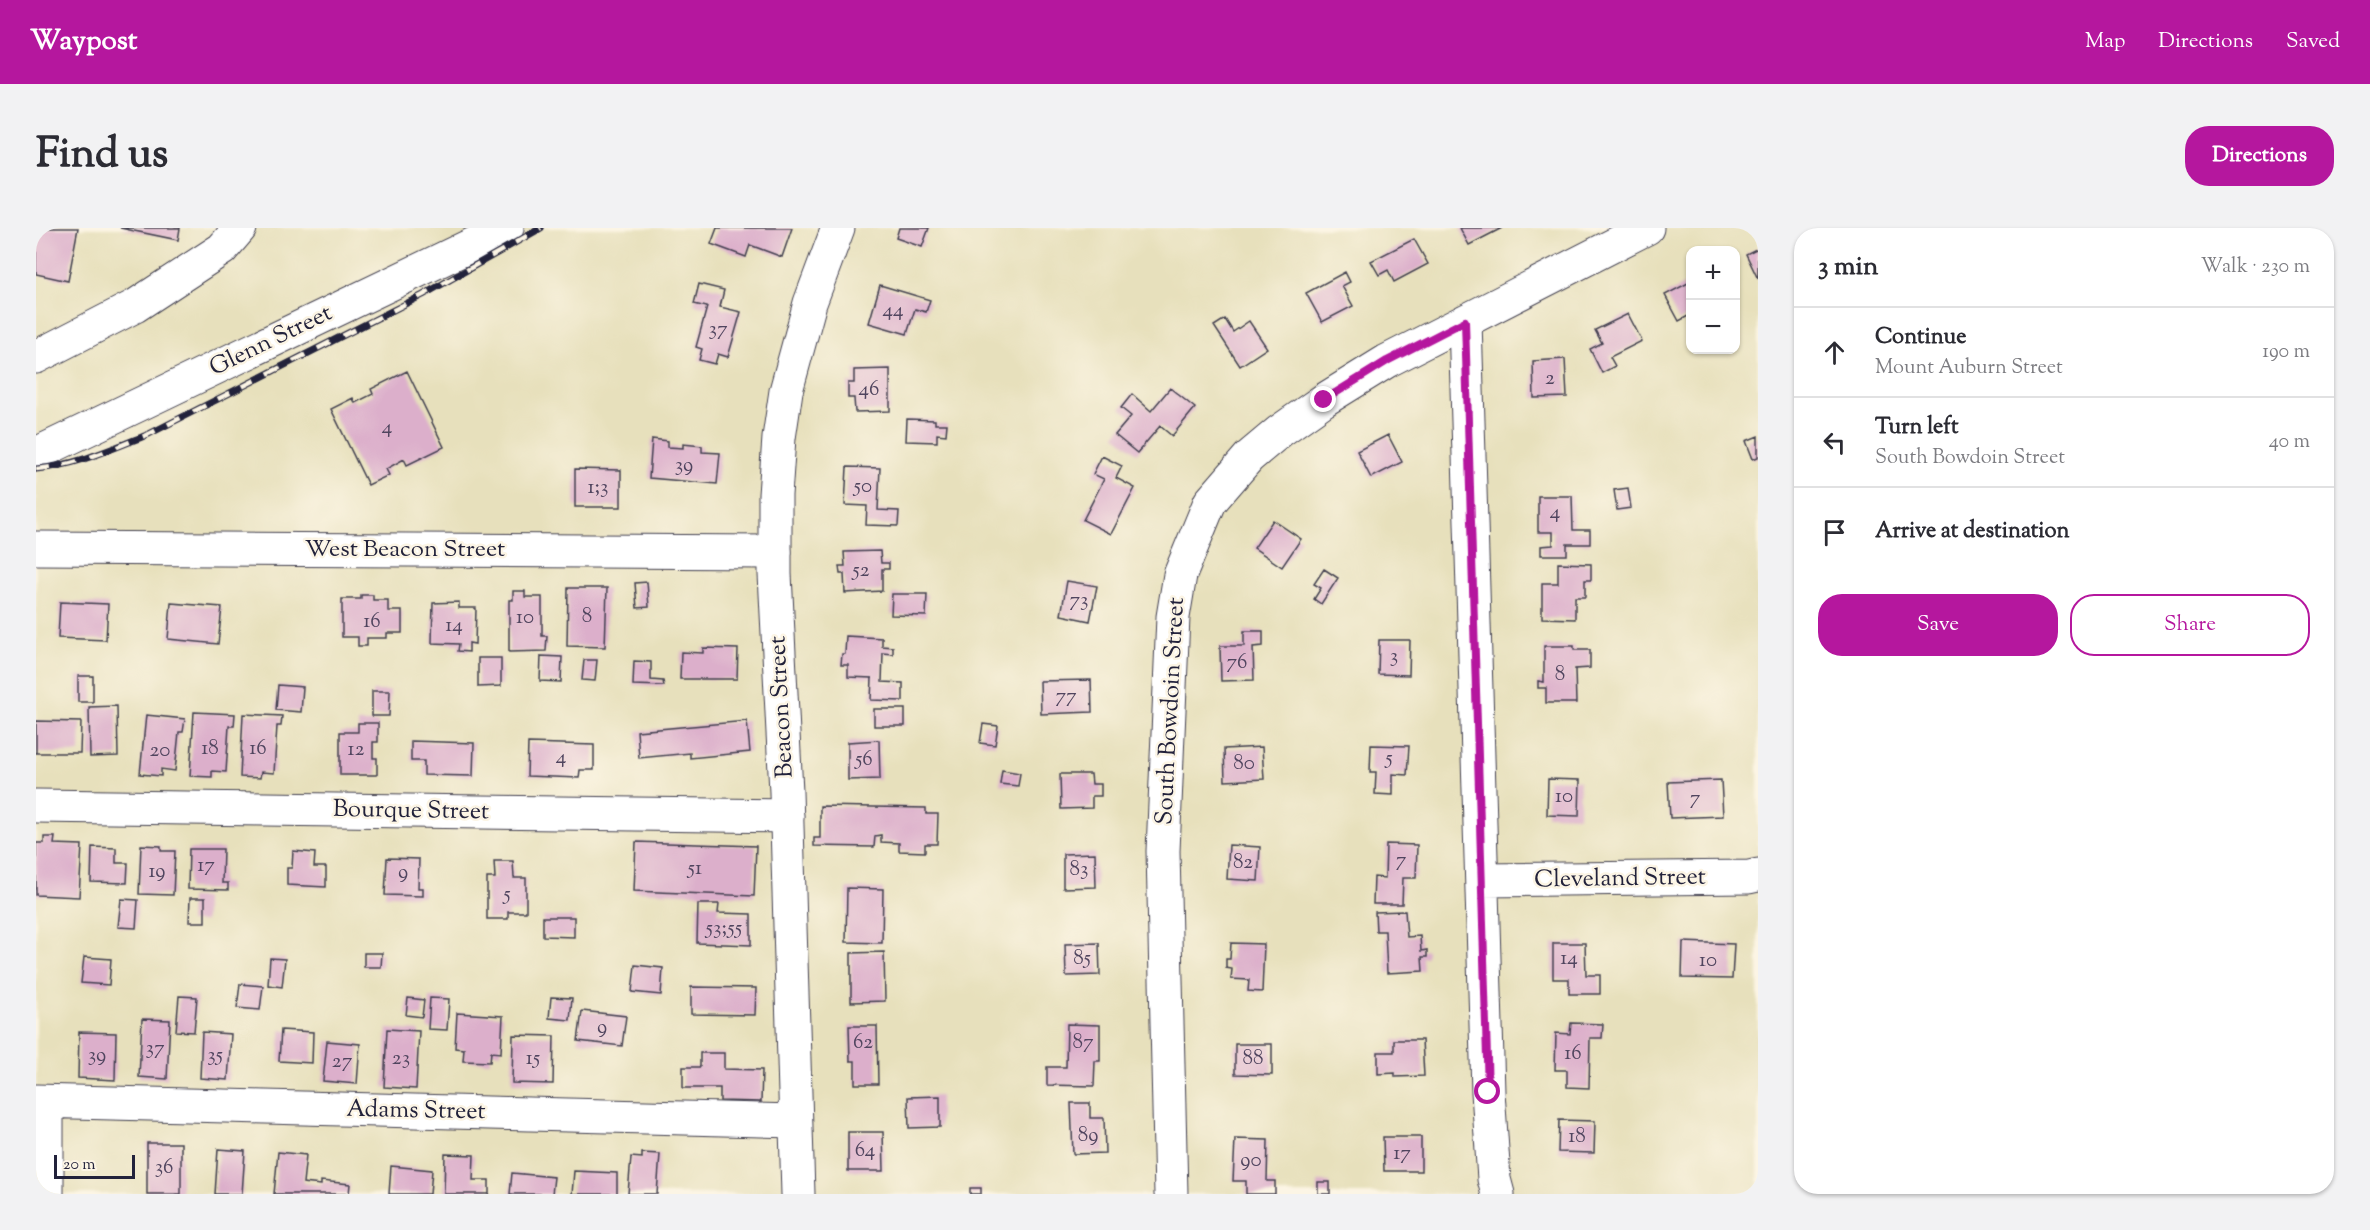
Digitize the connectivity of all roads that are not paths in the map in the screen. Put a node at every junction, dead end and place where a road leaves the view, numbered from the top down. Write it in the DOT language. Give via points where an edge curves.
graph roads {
  1 [pos="240,228"];
  2 [pos="507,228"];
  3 [pos="838,228"];
  4 [pos="1647,228"];
  5 [pos="1465,321"];
  6 [pos="36,357"];
  7 [pos="36,454"];
  8 [pos="36,548"];
  9 [pos="775,552"];
  10 [pos="36,807"];
  11 [pos="787,816"];
  12 [pos="1758,875"];
  13 [pos="1482,880"];
  14 [pos="41,1101"];
  15 [pos="795,1121"];
  16 [pos="47,1194"];
  17 [pos="798,1194"];
  18 [pos="1171,1194"];
  19 [pos="1498,1194"];
  1 -- 6 [label="street" via="222,249 135,306"];
  2 -- 7 [label="street, Glenn Street"];
  3 -- 9 [label="street, Beacon Street" via="810,303 786,392 778,438"];
  4 -- 5 [label="street, South Bowdoin Street"];
  5 -- 13 [label="street"];
  5 -- 18 [label="street, South Bowdoin Street" via="1387,361 1324,400 1249,457 1210,502 1180,575 1173,617 1163,851"];
  8 -- 9 [label="street, West Beacon Street"];
  9 -- 11 [label="street, Beacon Street"];
  10 -- 11 [label="street, Bourque Street"];
  11 -- 15 [label="street, Beacon Street"];
  12 -- 13 [label="street, Cleveland Street"];
  13 -- 19 [label="street" via="1488,1092"];
  14 -- 15 [label="street, Adams Street"];
  14 -- 16 [label="street"];
  15 -- 17 [label="street, Beacon Street"];
}
